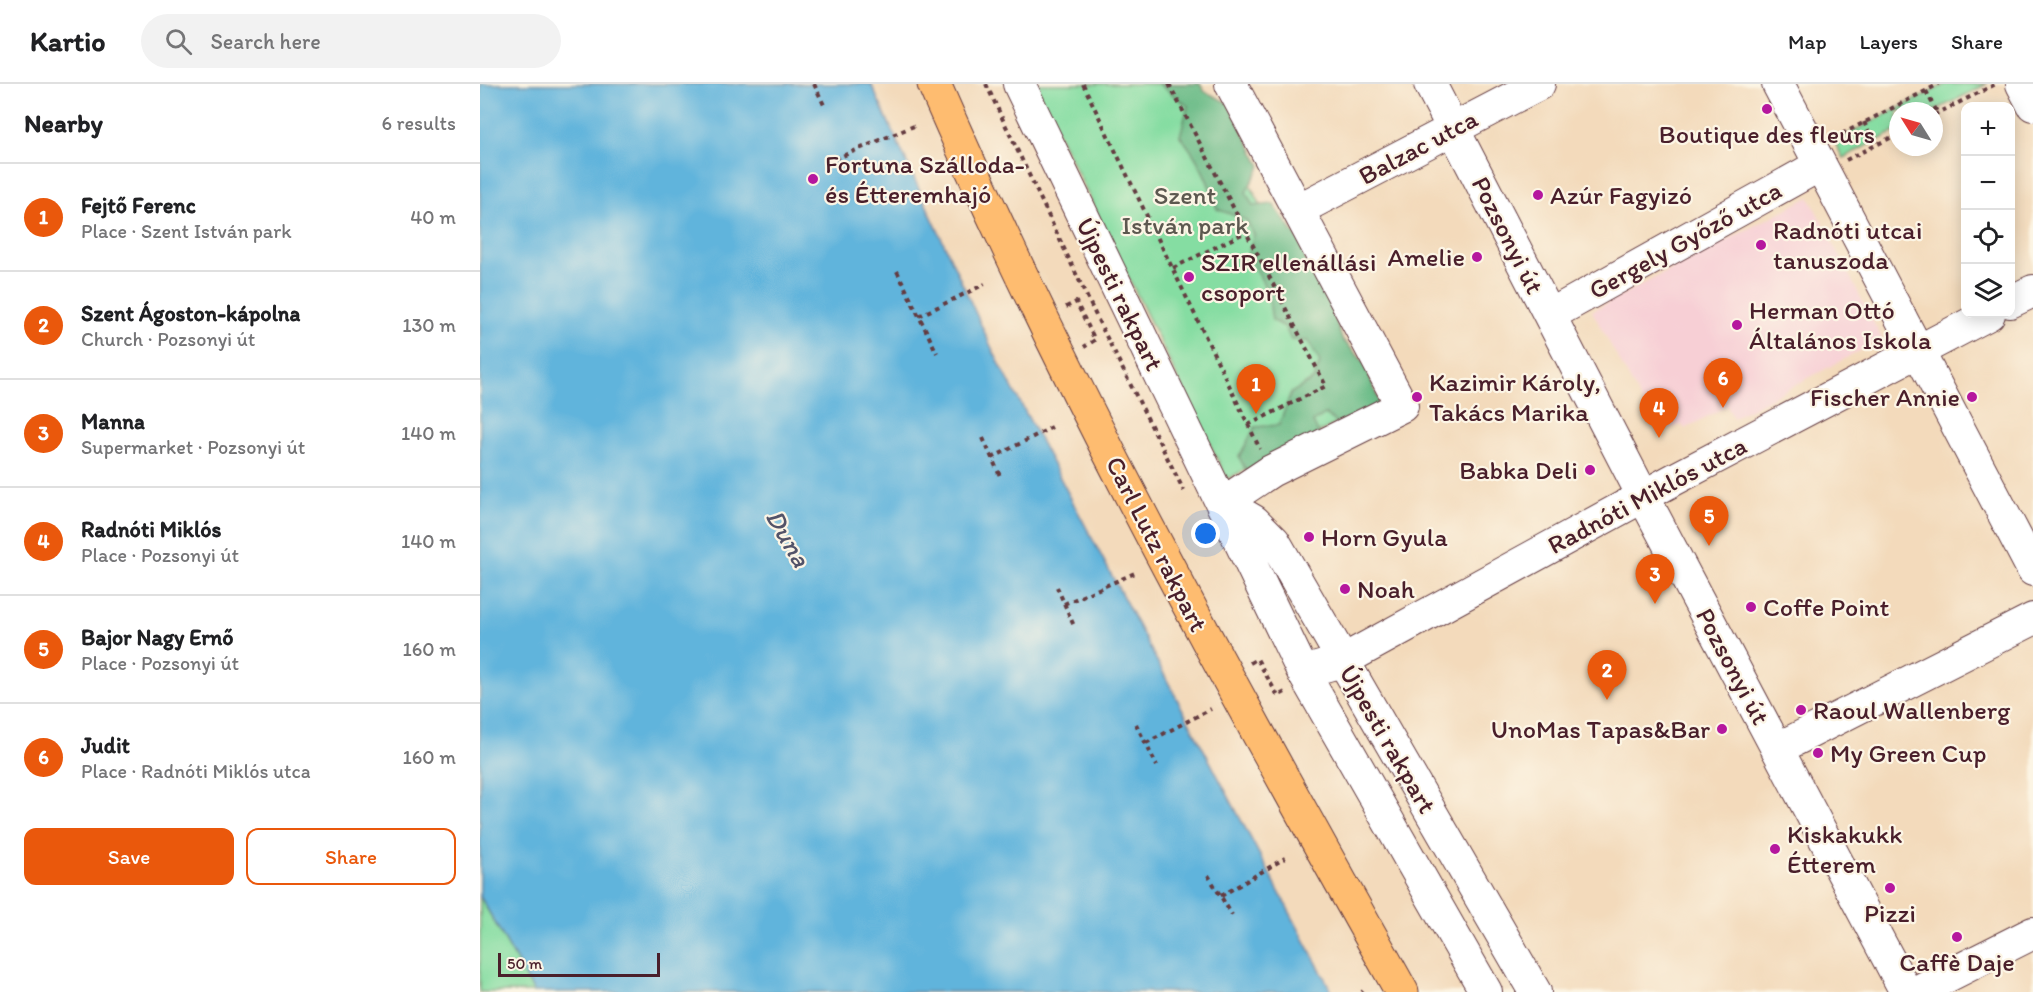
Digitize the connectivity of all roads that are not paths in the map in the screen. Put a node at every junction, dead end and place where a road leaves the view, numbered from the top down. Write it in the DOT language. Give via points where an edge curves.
graph roads {
  1 [pos="934,84"];
  2 [pos="1019,84"];
  3 [pos="1231,84"];
  4 [pos="1430,84"];
  5 [pos="1539,84"];
  6 [pos="1778,84"];
  7 [pos="2022,84"];
  8 [pos="2033,105"];
  9 [pos="1453,129"];
  10 [pos="1819,162"];
  11 [pos="1298,210"];
  12 [pos="2033,291"];
  13 [pos="2015,300"];
  14 [pos="1550,315"];
  15 [pos="1981,318"];
  16 [pos="1917,351"];
  17 [pos="1643,496"];
  18 [pos="1223,503"];
  19 [pos="2033,570"];
  20 [pos="2033,619"];
  21 [pos="1342,661"];
  22 [pos="1304,672"];
  23 [pos="1777,749"];
  24 [pos="2033,933"];
  25 [pos="1402,992"];
  26 [pos="1486,992"];
  27 [pos="1535,992"];
  28 [pos="1906,992"];
  29 [pos="1916,992"];
  1 -- 25 [label="main road, Carl Lutz rakpart" via="1042,318 1156,544"];
  2 -- 18 [label="street, Újpesti rakpart" via="1200,463"];
  3 -- 11 [label="street"];
  4 -- 9 [label="street, Pozsonyi út"];
  5 -- 9 [label="street, Balzac utca"];
  6 -- 10 [label="street"];
  7 -- 8 [label="street"];
  9 -- 11 [label="street, Balzac utca"];
  9 -- 14 [label="street, Pozsonyi út"];
  10 -- 14 [label="street, Gergely Győző utca" via="1682,252"];
  10 -- 16 [label="street"];
  11 -- 18 [label="street" via="1402,406 1271,471"];
  12 -- 13 [label="street"];
  14 -- 17 [label="street, Pozsonyi út"];
  15 -- 16 [label="street, Radnóti Miklós utca"];
  16 -- 17 [label="street, Radnóti Miklós utca"];
  16 -- 19 [label="street"];
  17 -- 21 [label="street, Radnóti Miklós utca"];
  17 -- 23 [label="street, Pozsonyi út"];
  18 -- 21 [label="street, Újpesti rakpart" via="1265,530"];
  18 -- 22 [label="street, Újpesti rakpart"];
  20 -- 23 [label="street"];
  21 -- 22 [label="street, Radnóti Miklós utca"];
  21 -- 27 [label="street, Újpesti rakpart"];
  22 -- 26 [label="street, Újpesti rakpart"];
  23 -- 28 [label="street, Pozsonyi út"];
  24 -- 29 [label="street"];
}
